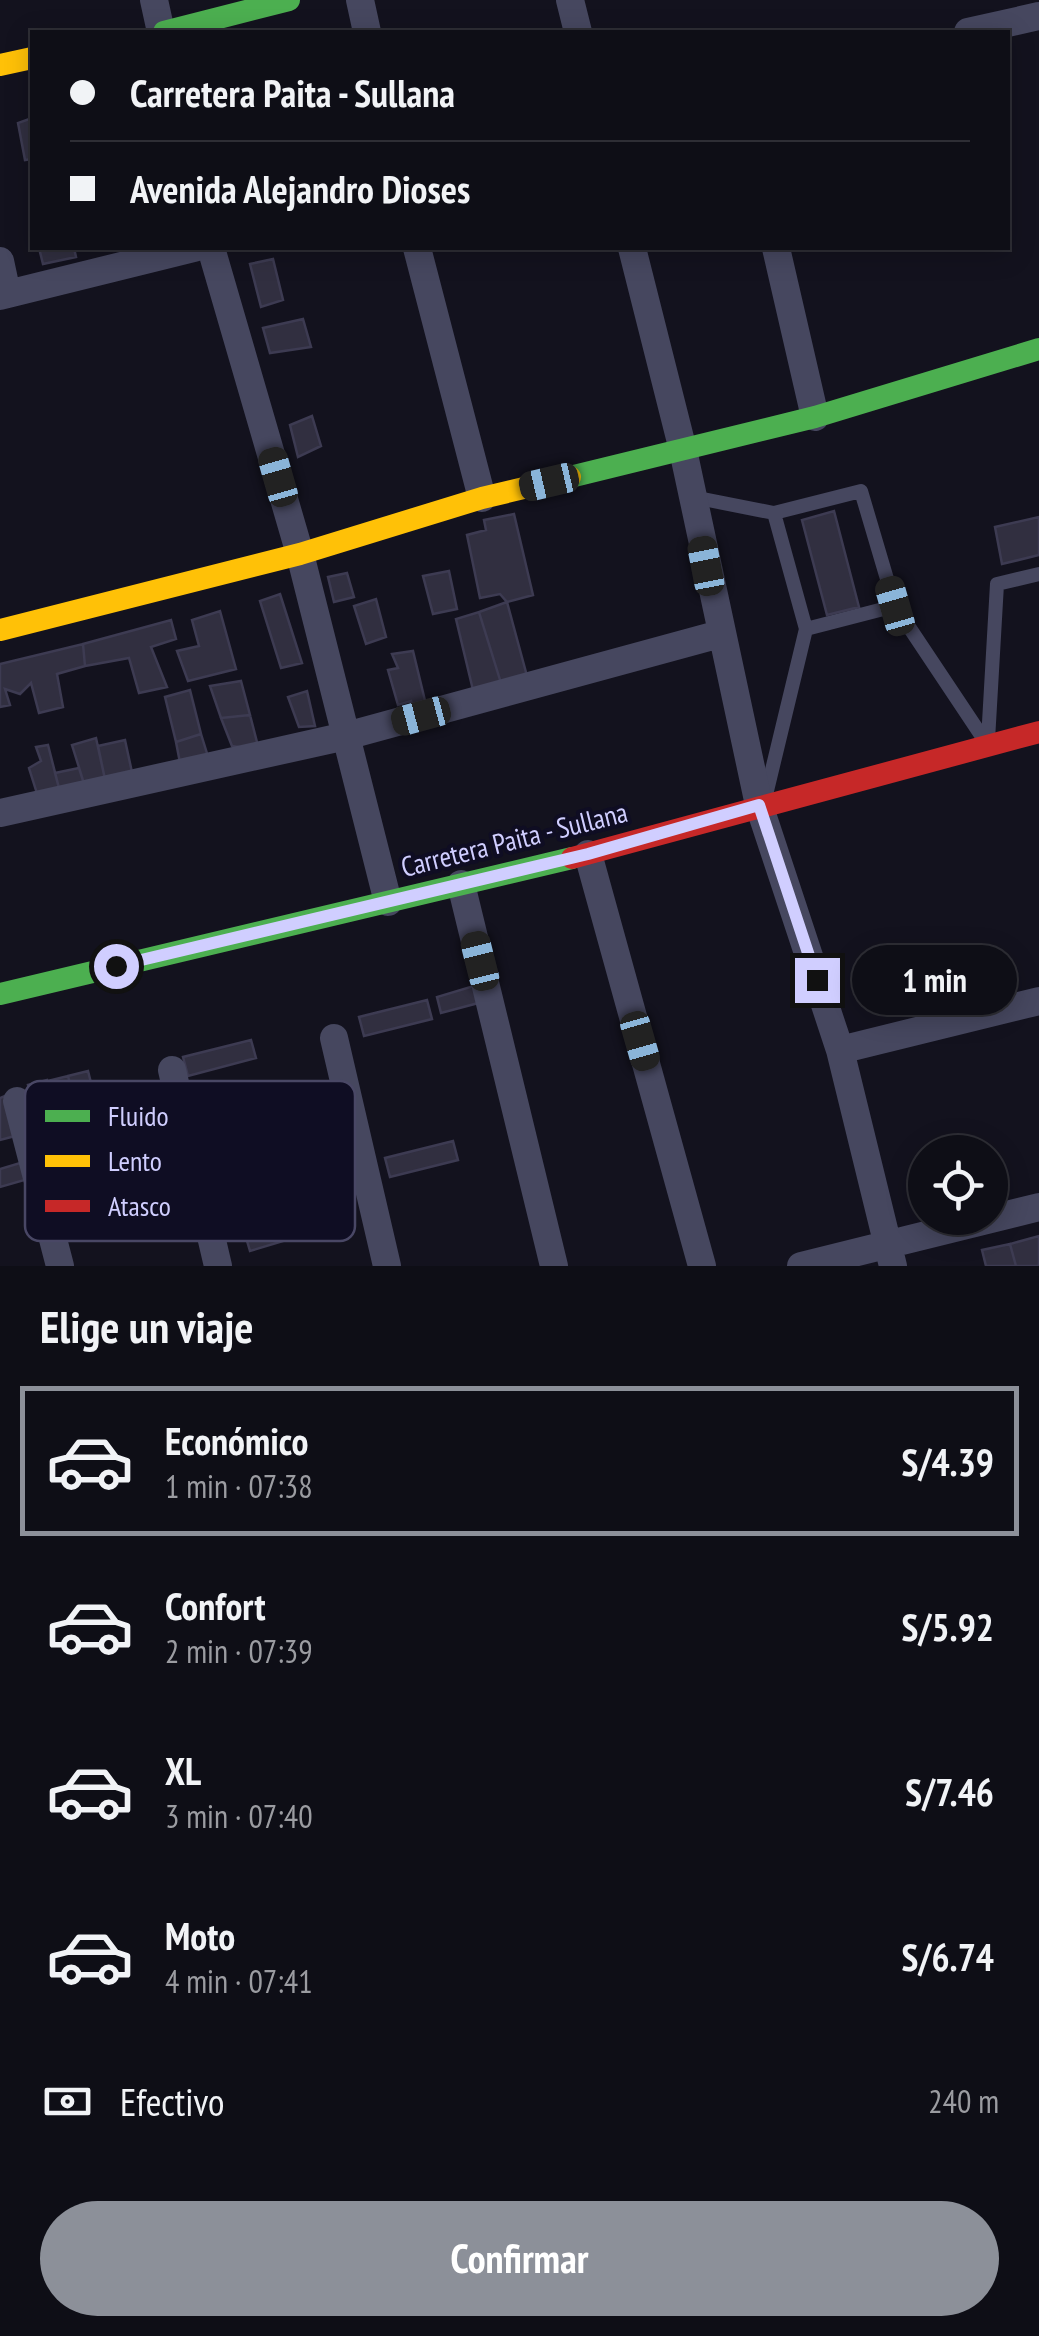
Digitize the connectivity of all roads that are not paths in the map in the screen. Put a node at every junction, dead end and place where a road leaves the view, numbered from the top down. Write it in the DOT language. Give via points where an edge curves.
graph roads {
  1 [pos="154,0"];
  2 [pos="290,0"];
  3 [pos="360,0"];
  4 [pos="570,0"];
  5 [pos="1039,16"];
  6 [pos="162,30"];
  7 [pos="170,30"];
  8 [pos="367,30"];
  9 [pos="578,30"];
  10 [pos="977,30"];
  11 [pos="30,58"];
  12 [pos="0,65"];
  13 [pos="186,250"];
  14 [pos="212,250"];
  15 [pos="418,250"];
  16 [pos="633,250"];
  17 [pos="776,250"];
  18 [pos="0,261"];
  19 [pos="3,295"];
  20 [pos="1039,349"];
  21 [pos="815,417"];
  22 [pos="683,450"];
  23 [pos="693,497"];
  24 [pos="482,498"];
  25 [pos="774,514"];
  26 [pos="300,554"];
  27 [pos="1039,574"];
  28 [pos="895,606"];
  29 [pos="806,629"];
  30 [pos="0,630"];
  31 [pos="720,634"];
  32 [pos="1039,732"];
  33 [pos="346,736"];
  34 [pos="988,745"];
  35 [pos="762,804"];
  36 [pos="0,812"];
  37 [pos="588,854"];
  38 [pos="461,884"];
  39 [pos="388,902"];
  40 [pos="0,994"];
  41 [pos="1039,1001"];
  42 [pos="334,1038"];
  43 [pos="840,1050"];
  44 [pos="172,1070"];
  45 [pos="175,1081"];
  46 [pos="344,1081"];
  47 [pos="17,1101"];
  48 [pos="355,1128"];
  49 [pos="25,1132"];
  50 [pos="1039,1207"];
  51 [pos="53,1241"];
  52 [pos="212,1241"];
  53 [pos="890,1255"];
  54 [pos="60,1266"];
  55 [pos="218,1266"];
  56 [pos="387,1266"];
  57 [pos="554,1266"];
  58 [pos="702,1266"];
  59 [pos="801,1266"];
  1 -- 6 [label="street"];
  2 -- 7 [label="street"];
  3 -- 8 [label="street"];
  4 -- 9 [label="street"];
  5 -- 10 [label="street"];
  11 -- 12 [label="street"];
  13 -- 19 [label="street"];
  14 -- 26 [label="street"];
  15 -- 24 [label="street"];
  16 -- 22 [label="street"];
  17 -- 21 [label="street"];
  18 -- 19 [label="street"];
  20 -- 21 [label="street"];
  21 -- 22 [label="street"];
  22 -- 23 [label="street"];
  22 -- 24 [label="street"];
  23 -- 25 [label="lane"];
  23 -- 31 [label="street"];
  24 -- 26 [label="street"];
  25 -- 28 [label="lane" via="862,491"];
  25 -- 29 [label="lane"];
  26 -- 30 [label="street"];
  26 -- 33 [label="street"];
  27 -- 34 [label="lane" via="997,584"];
  28 -- 29 [label="lane"];
  28 -- 34 [label="lane"];
  29 -- 35 [label="lane"];
  31 -- 33 [label="street"];
  31 -- 35 [label="street"];
  32 -- 34 [label="street, Carretera Paita - Sullana"];
  33 -- 36 [label="street"];
  33 -- 39 [label="street"];
  34 -- 35 [label="street, Carretera Paita - Sullana"];
  35 -- 37 [label="street, Carretera Paita - Sullana"];
  35 -- 43 [label="street"];
  37 -- 38 [label="street, Carretera Paita - Sullana"];
  37 -- 58 [label="street"];
  38 -- 39 [label="street, Carretera Paita - Sullana"];
  38 -- 57 [label="street"];
  39 -- 40 [label="street, Carretera Paita - Sullana"];
  41 -- 43 [label="street"];
  42 -- 46 [label="street"];
  43 -- 53 [label="street"];
  44 -- 45 [label="street"];
  47 -- 49 [label="street"];
  48 -- 56 [label="street"];
  50 -- 53 [label="street"];
  51 -- 54 [label="street"];
  52 -- 55 [label="street"];
  53 -- 59 [label="street"];
}
